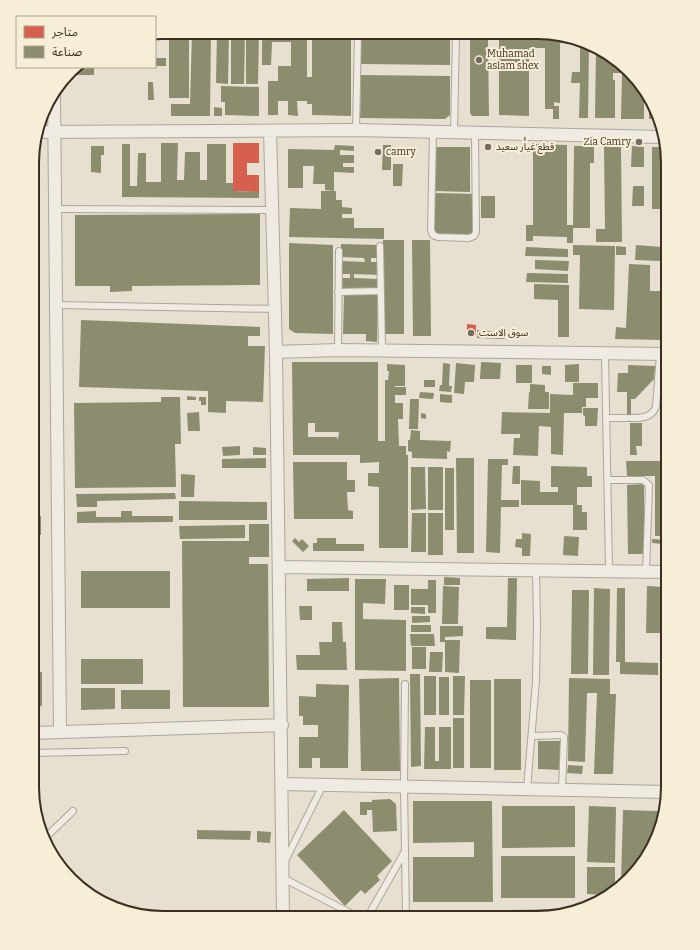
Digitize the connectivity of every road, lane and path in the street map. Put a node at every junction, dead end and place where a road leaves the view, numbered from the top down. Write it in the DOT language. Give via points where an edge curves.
graph roads {
  1 [pos="358,39"];
  2 [pos="456,39"];
  3 [pos="54,105"];
  4 [pos="356,130"];
  5 [pos="270,131"];
  6 [pos="43,132"];
  7 [pos="54,132"];
  8 [pos="433,132"];
  9 [pos="454,133"];
  10 [pos="475,133"];
  11 [pos="658,137"];
  12 [pos="55,209"];
  13 [pos="272,210"];
  14 [pos="380,246"];
  15 [pos="339,251"];
  16 [pos="338,292"];
  17 [pos="381,292"];
  18 [pos="56,305"];
  19 [pos="275,309"];
  20 [pos="338,350"];
  21 [pos="382,350"];
  22 [pos="276,352"];
  23 [pos="605,353"];
  24 [pos="661,354"];
  25 [pos="661,374"];
  26 [pos="606,418"];
  27 [pos="607,480"];
  28 [pos="280,567"];
  29 [pos="536,570"];
  30 [pos="609,570"];
  31 [pos="646,572"];
  32 [pos="661,572"];
  33 [pos="405,684"];
  34 [pos="282,725"];
  35 [pos="60,732"];
  36 [pos="39,733"];
  37 [pos="532,736"];
  38 [pos="125,751"];
  39 [pos="39,753"];
  40 [pos="282,784"];
  41 [pos="323,784"];
  42 [pos="404,786"];
  43 [pos="527,789"];
  44 [pos="562,790"];
  45 [pos="661,796"];
  46 [pos="73,811"];
  47 [pos="49,835"];
  48 [pos="405,852"];
  49 [pos="283,864"];
  50 [pos="283,878"];
  51 [pos="283,911"];
  52 [pos="347,911"];
  53 [pos="371,911"];
  54 [pos="406,911"];
  1 -- 4 [label="lane"];
  2 -- 9 [label="lane"];
  3 -- 7 [label="street"];
  4 -- 5 [label="street"];
  4 -- 8 [label="street"];
  5 -- 7 [label="street"];
  5 -- 13 [label="street"];
  6 -- 7 [label="street"];
  7 -- 12 [label="street"];
  8 -- 9 [label="street"];
  8 -- 10 [label="lane" via="431,230 433,235 438,237 469,238 476,232"];
  9 -- 10 [label="street"];
  10 -- 11 [label="street"];
  12 -- 13 [label="lane"];
  12 -- 18 [label="street"];
  13 -- 19 [label="street"];
  14 -- 17 [label="lane"];
  15 -- 16 [label="lane"];
  16 -- 17 [label="lane"];
  16 -- 20 [label="lane"];
  17 -- 21 [label="lane"];
  18 -- 19 [label="lane"];
  18 -- 35 [label="street"];
  19 -- 22 [label="street"];
  20 -- 21 [label="street"];
  20 -- 22 [label="street"];
  21 -- 23 [label="street"];
  22 -- 28 [label="street"];
  23 -- 24 [label="street"];
  23 -- 26 [label="lane"];
  25 -- 26 [label="lane" via="656,407 647,417"];
  26 -- 27 [label="lane"];
  27 -- 30 [label="lane"];
  27 -- 31 [label="lane" via="643,480 649,485"];
  28 -- 29 [label="street"];
  28 -- 34 [label="street"];
  29 -- 30 [label="street"];
  29 -- 37 [label="lane" via="536,665"];
  30 -- 31 [label="street"];
  31 -- 32 [label="street"];
  33 -- 42 [label="lane"];
  34 -- 35 [label="street"];
  34 -- 40 [label="street"];
  35 -- 36 [label="street"];
  37 -- 43 [label="lane"];
  37 -- 44 [label="lane" via="561,735 564,738"];
  38 -- 39 [label="lane"];
  40 -- 41 [label="street"];
  40 -- 49 [label="street"];
  41 -- 42 [label="street"];
  41 -- 49 [label="lane"];
  42 -- 43 [label="street"];
  42 -- 48 [label="lane"];
  43 -- 44 [label="street"];
  44 -- 45 [label="street"];
  46 -- 47 [label="lane"];
  48 -- 53 [label="lane"];
  48 -- 54 [label="lane"];
  49 -- 50 [label="street"];
  50 -- 51 [label="street"];
  50 -- 52 [label="lane"];
}
